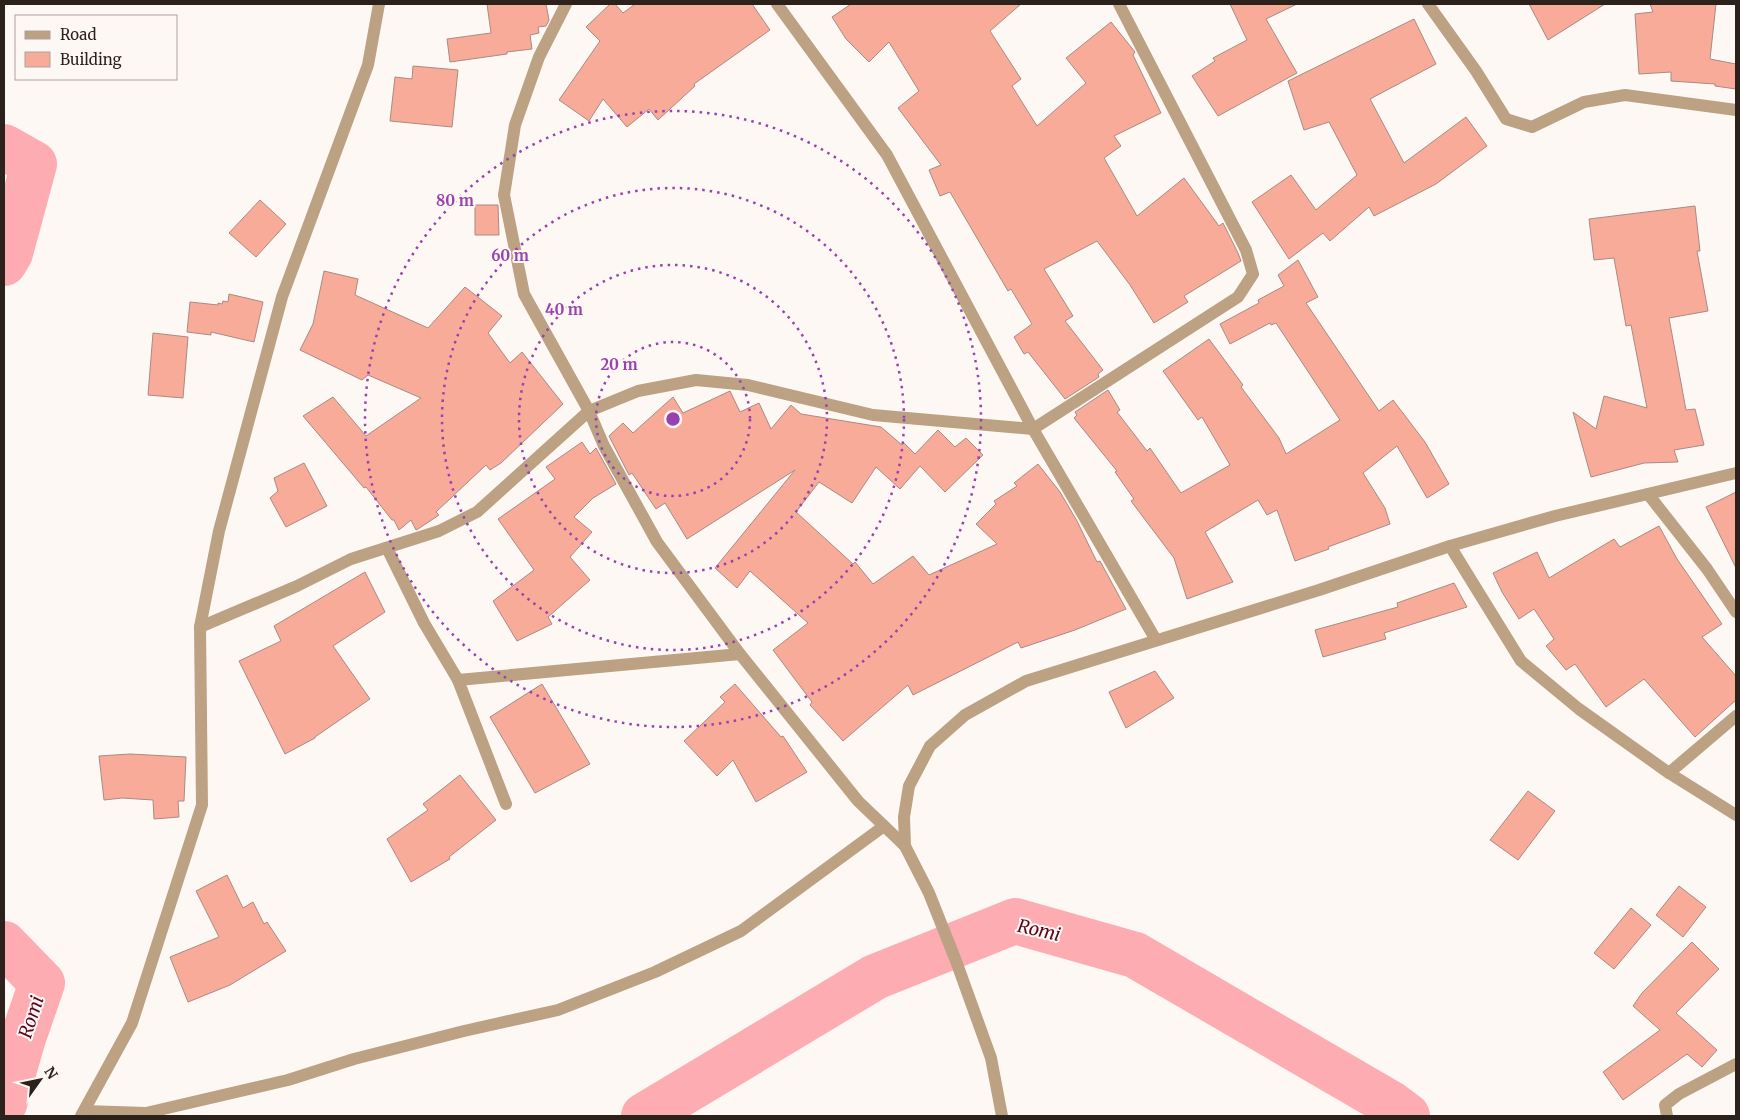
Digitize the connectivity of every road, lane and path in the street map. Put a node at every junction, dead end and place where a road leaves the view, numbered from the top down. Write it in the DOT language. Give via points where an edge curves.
graph roads {
  1 [pos="379,4"];
  2 [pos="566,4"];
  3 [pos="776,4"];
  4 [pos="1119,4"];
  5 [pos="1428,4"];
  6 [pos="1736,110"];
  7 [pos="589,411"];
  8 [pos="1033,428"];
  9 [pos="1736,473"];
  10 [pos="1648,494"];
  11 [pos="1450,546"];
  12 [pos="387,548"];
  13 [pos="1736,612"];
  14 [pos="200,627"];
  15 [pos="1156,640"];
  16 [pos="740,654"];
  17 [pos="458,680"];
  18 [pos="1736,716"];
  19 [pos="1669,772"];
  20 [pos="506,804"];
  21 [pos="1736,814"];
  22 [pos="884,826"];
  23 [pos="905,846"];
  24 [pos="1736,1064"];
  25 [pos="83,1114"];
  26 [pos="1002,1116"];
  27 [pos="1667,1116"];
  1 -- 14 [label="street" via="368,65 282,296 219,531"];
  2 -- 7 [label="street" via="539,57 515,125 504,195 524,294"];
  3 -- 8 [label="street" via="887,155"];
  4 -- 8 [label="street" via="1246,250 1253,274 1238,297"];
  5 -- 6 [label="street" via="1506,119 1532,127 1584,102 1625,95"];
  7 -- 8 [label="street" via="638,392 696,380 748,385 873,415"];
  7 -- 12 [label="street" via="476,512 439,531"];
  7 -- 16 [label="street" via="604,446 656,542"];
  8 -- 15 [label="street"];
  9 -- 10 [label="street"];
  10 -- 11 [label="street"];
  10 -- 13 [label="street"];
  11 -- 15 [label="street"];
  11 -- 19 [label="street" via="1521,661 1579,708"];
  12 -- 14 [label="street" via="351,559"];
  12 -- 17 [label="street" via="424,623"];
  14 -- 25 [label="street" via="202,804 132,1023"];
  15 -- 23 [label="street" via="1026,680 965,715 930,746 908,786"];
  16 -- 17 [label="street"];
  16 -- 22 [label="street" via="858,801"];
  17 -- 20 [label="street"];
  18 -- 19 [label="street"];
  19 -- 21 [label="street"];
  22 -- 23 [label="street"];
  22 -- 25 [label="street" via="741,930 655,972 558,1010 146,1113"];
  23 -- 26 [label="street" via="929,893 991,1058"];
  24 -- 27 [label="street" via="1678,1094 1665,1105"];
}
